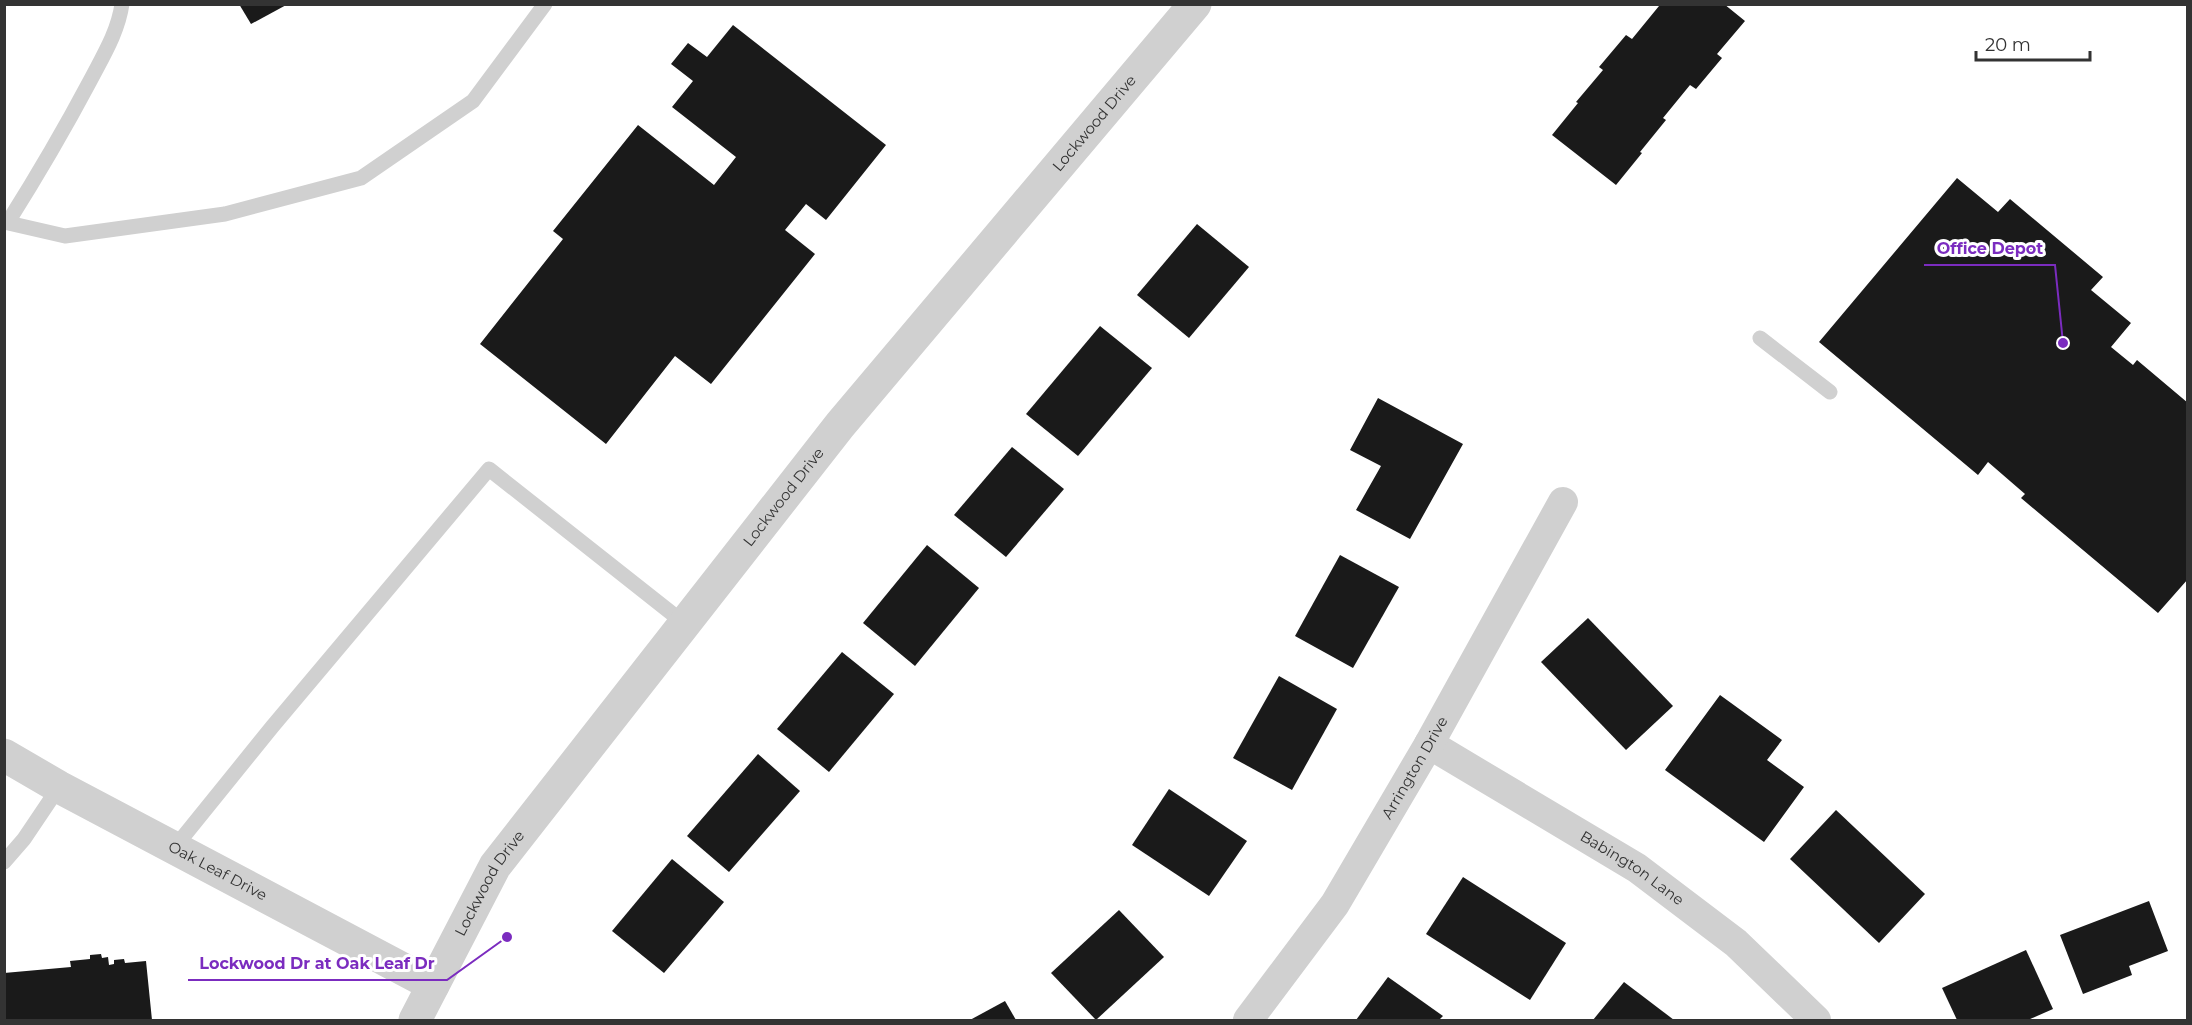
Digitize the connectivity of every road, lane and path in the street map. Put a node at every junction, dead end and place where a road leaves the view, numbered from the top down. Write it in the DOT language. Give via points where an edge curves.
graph roads {
  1 [pos="122,4"];
  2 [pos="545,4"];
  3 [pos="1195,4"];
  4 [pos="6,222"];
  5 [pos="1760,338"];
  6 [pos="1830,392"];
  7 [pos="1563,502"];
  8 [pos="684,623"];
  9 [pos="1429,744"];
  10 [pos="4,755"];
  11 [pos="59,787"];
  12 [pos="175,847"];
  13 [pos="4,862"];
  14 [pos="433,985"];
  15 [pos="415,1020"];
  16 [pos="1248,1020"];
  17 [pos="1816,1020"];
  1 -- 4 [label="lane" via="120,22 90,81 50,155"];
  2 -- 4 [label="lane" via="473,101 361,178 225,214 65,236"];
  3 -- 8 [label="street, Lockwood Drive" via="840,425"];
  5 -- 6 [label="lane"];
  7 -- 9 [label="street, Arrington Drive"];
  8 -- 12 [label="lane" via="489,469"];
  8 -- 14 [label="street, Lockwood Drive" via="495,866"];
  9 -- 16 [label="street, Arrington Drive" via="1335,904"];
  9 -- 17 [label="street, Babington Lane" via="1637,868 1736,943"];
  10 -- 11 [label="street, Oak Leaf Drive"];
  11 -- 12 [label="street, Oak Leaf Drive"];
  11 -- 13 [label="lane"];
  12 -- 14 [label="street, Oak Leaf Drive"];
  14 -- 15 [label="street, Lockwood Drive"];
}
